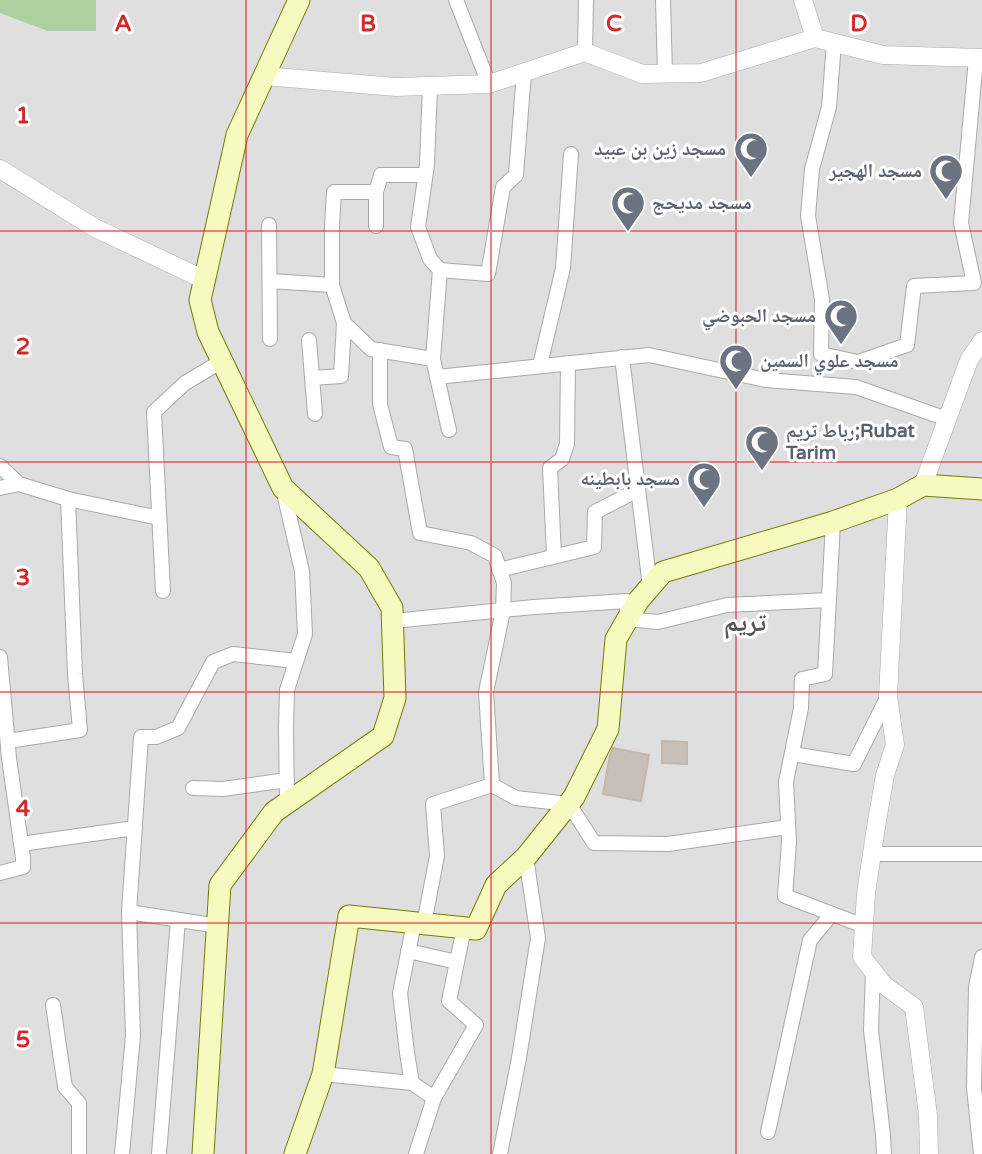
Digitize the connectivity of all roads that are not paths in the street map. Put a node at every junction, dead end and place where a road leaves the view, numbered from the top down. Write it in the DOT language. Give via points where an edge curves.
graph roads {
  1 [pos="299,0"];
  2 [pos="456,0"];
  3 [pos="586,0"];
  4 [pos="663,0"];
  5 [pos="803,0"];
  6 [pos="815,38"];
  7 [pos="834,43"];
  8 [pos="585,52"];
  9 [pos="979,58"];
  10 [pos="524,72"];
  11 [pos="665,74"];
  12 [pos="264,76"];
  13 [pos="489,85"];
  14 [pos="430,86"];
  15 [pos="571,154"];
  16 [pos="0,169"];
  17 [pos="425,175"];
  18 [pos="376,192"];
  19 [pos="269,225"];
  20 [pos="376,226"];
  21 [pos="440,270"];
  22 [pos="205,280"];
  23 [pos="270,281"];
  24 [pos="332,285"];
  25 [pos="344,323"];
  26 [pos="270,339"];
  27 [pos="309,340"];
  28 [pos="982,341"];
  29 [pos="380,350"];
  30 [pos="622,357"];
  31 [pos="433,359"];
  32 [pos="222,361"];
  33 [pos="568,362"];
  34 [pos="540,365"];
  35 [pos="437,377"];
  36 [pos="312,378"];
  37 [pos="315,414"];
  38 [pos="947,419"];
  39 [pos="449,430"];
  40 [pos="0,466"];
  41 [pos="19,484"];
  42 [pos="923,485"];
  43 [pos="0,488"];
  44 [pos="283,488"];
  45 [pos="982,489"];
  46 [pos="638,490"];
  47 [pos="68,499"];
  48 [pos="898,499"];
  49 [pos="159,518"];
  50 [pos="834,522"];
  51 [pos="554,556"];
  52 [pos="499,569"];
  53 [pos="650,587"];
  54 [pos="163,591"];
  55 [pos="829,600"];
  56 [pos="503,611"];
  57 [pos="628,619"];
  58 [pos="393,621"];
  59 [pos="0,657"];
  60 [pos="296,661"];
  61 [pos="888,696"];
  62 [pos="6,748"];
  63 [pos="792,754"];
  64 [pos="287,780"];
  65 [pos="492,785"];
  66 [pos="193,788"];
  67 [pos="287,803"];
  68 [pos="569,804"];
  69 [pos="788,827"];
  70 [pos="135,828"];
  71 [pos="21,844"];
  72 [pos="872,854"];
  73 [pos="982,854"];
  74 [pos="526,857"];
  75 [pos="0,873"];
  76 [pos="129,912"];
  77 [pos="832,914"];
  78 [pos="178,920"];
  79 [pos="419,923"];
  80 [pos="218,926"];
  81 [pos="864,926"];
  82 [pos="464,928"];
  83 [pos="408,951"];
  84 [pos="982,957"];
  85 [pos="457,962"];
  86 [pos="873,971"];
  87 [pos="53,1005"];
  88 [pos="979,1034"];
  89 [pos="323,1074"];
  90 [pos="412,1083"];
  91 [pos="433,1098"];
  92 [pos="768,1132"];
  93 [pos="79,1154"];
  94 [pos="122,1154"];
  95 [pos="159,1154"];
  96 [pos="203,1154"];
  97 [pos="295,1154"];
  98 [pos="416,1154"];
  99 [pos="500,1154"];
  100 [pos="884,1154"];
  101 [pos="929,1154"];
  102 [pos="981,1154"];
  1 -- 12 [label="main road"];
  2 -- 13 [label="street"];
  3 -- 8 [label="street"];
  4 -- 11 [label="street"];
  5 -- 6 [label="street"];
  6 -- 7 [label="street"];
  6 -- 11 [label="street" via="701,73"];
  7 -- 9 [label="street" via="883,55"];
  7 -- 9 [label="street" via="829,107 813,169 808,216 822,299 821,354 858,362 907,345 914,286 974,283 961,223"];
  8 -- 10 [label="street"];
  8 -- 11 [label="street" via="642,74"];
  10 -- 13 [label="street"];
  10 -- 21 [label="street" via="516,175 503,187 488,274"];
  12 -- 14 [label="street"];
  12 -- 22 [label="main road" via="237,135"];
  13 -- 14 [label="street"];
  14 -- 17 [label="street"];
  15 -- 34 [label="street" via="563,268"];
  16 -- 22 [label="street" via="94,228"];
  17 -- 18 [label="street" via="381,175"];
  17 -- 21 [label="street" via="418,227 430,259"];
  18 -- 20 [label="street"];
  18 -- 24 [label="street" via="334,192"];
  19 -- 23 [label="street"];
  21 -- 31 [label="street"];
  22 -- 32 [label="main road" via="200,300"];
  23 -- 24 [label="street"];
  23 -- 26 [label="street"];
  24 -- 25 [label="street"];
  25 -- 29 [label="street" via="371,349"];
  25 -- 36 [label="street" via="341,376"];
  27 -- 36 [label="street"];
  28 -- 38 [label="street" via="969,360"];
  29 -- 31 [label="street"];
  29 -- 52 [label="street" via="380,404 391,447 405,449 421,533 471,542 495,556"];
  30 -- 33 [label="street"];
  30 -- 38 [label="street" via="649,355 766,380 856,387"];
  30 -- 46 [label="street"];
  31 -- 35 [label="street"];
  32 -- 44 [label="main road"];
  32 -- 49 [label="street" via="186,383 154,412"];
  33 -- 34 [label="street"];
  33 -- 51 [label="street" via="567,444 562,459 550,468"];
  34 -- 35 [label="street"];
  35 -- 39 [label="street"];
  36 -- 37 [label="street"];
  38 -- 42 [label="street"];
  40 -- 41 [label="street"];
  41 -- 43 [label="street"];
  41 -- 47 [label="street"];
  42 -- 45 [label="main road"];
  42 -- 48 [label="main road"];
  44 -- 58 [label="main road" via="369,568 392,608"];
  44 -- 60 [label="street" via="302,571 305,634"];
  46 -- 51 [label="street" via="595,512 594,547"];
  46 -- 53 [label="street"];
  47 -- 49 [label="street"];
  47 -- 62 [label="street" via="80,730"];
  48 -- 50 [label="main road"];
  48 -- 61 [label="street"];
  49 -- 54 [label="street"];
  50 -- 53 [label="main road" via="663,572"];
  50 -- 55 [label="street"];
  51 -- 52 [label="street"];
  52 -- 56 [label="street" via="504,583"];
  53 -- 57 [label="main road"];
  55 -- 57 [label="street" via="727,605 658,622"];
  55 -- 63 [label="street" via="825,674 802,679"];
  56 -- 57 [label="street" via="627,601"];
  56 -- 58 [label="street"];
  56 -- 65 [label="street" via="486,692"];
  57 -- 68 [label="main road" via="616,639 608,729"];
  58 -- 67 [label="main road" via="395,698 383,736"];
  59 -- 62 [label="street"];
  60 -- 64 [label="street" via="288,690"];
  60 -- 70 [label="street" via="233,654 212,662 178,728 156,737 141,737"];
  61 -- 63 [label="street" via="854,764"];
  61 -- 72 [label="street" via="895,745 885,775"];
  62 -- 71 [label="street"];
  63 -- 69 [label="street" via="786,782"];
  64 -- 66 [label="street" via="223,789"];
  64 -- 67 [label="street"];
  65 -- 68 [label="street" via="516,798"];
  65 -- 79 [label="street" via="433,804 437,856"];
  67 -- 80 [label="main road" via="274,812 220,885"];
  68 -- 69 [label="street" via="594,843 668,844"];
  68 -- 74 [label="main road"];
  69 -- 77 [label="street" via="785,896"];
  70 -- 71 [label="street"];
  70 -- 76 [label="street"];
  71 -- 75 [label="street" via="23,867"];
  72 -- 73 [label="street"];
  72 -- 81 [label="street"];
  74 -- 82 [label="main road" via="496,886 476,929"];
  74 -- 99 [label="street" via="538,938"];
  76 -- 78 [label="street"];
  76 -- 94 [label="street" via="133,1036"];
  77 -- 81 [label="street"];
  77 -- 92 [label="street" via="810,940"];
  78 -- 80 [label="street"];
  78 -- 95 [label="street"];
  79 -- 82 [label="main road"];
  79 -- 83 [label="street"];
  79 -- 89 [label="main road" via="349,916"];
  80 -- 96 [label="main road"];
  81 -- 86 [label="street" via="862,957"];
  82 -- 85 [label="street"];
  83 -- 85 [label="street"];
  83 -- 90 [label="street" via="400,993"];
  84 -- 88 [label="street" via="976,988"];
  85 -- 91 [label="street" via="449,1001 476,1025"];
  86 -- 100 [label="street" via="871,1030"];
  86 -- 101 [label="street" via="914,1007"];
  87 -- 93 [label="street" via="65,1087 79,1103"];
  88 -- 102 [label="street" via="974,1088"];
  89 -- 90 [label="street"];
  89 -- 97 [label="main road"];
  90 -- 91 [label="street"];
  91 -- 98 [label="street"];
}
